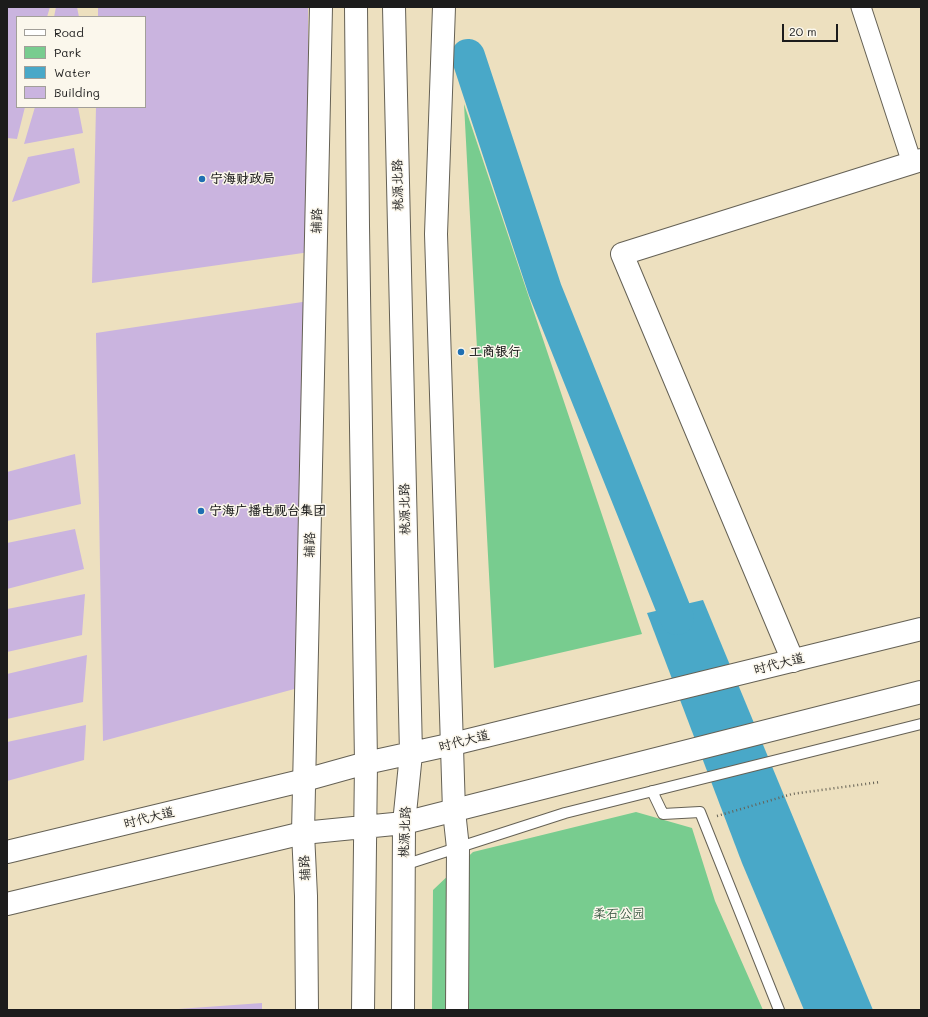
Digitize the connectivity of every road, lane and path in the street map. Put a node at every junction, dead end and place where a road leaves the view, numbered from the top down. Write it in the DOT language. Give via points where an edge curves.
graph roads {
  1 [pos="322,7"];
  2 [pos="356,7"];
  3 [pos="394,7"];
  4 [pos="444,7"];
  5 [pos="861,7"];
  6 [pos="917,162"];
  7 [pos="921,629"];
  8 [pos="793,661"];
  9 [pos="921,692"];
  10 [pos="921,724"];
  11 [pos="452,744"];
  12 [pos="411,754"];
  13 [pos="366,763"];
  14 [pos="304,780"];
  15 [pos="880,782"];
  16 [pos="652,791"];
  17 [pos="454,810"];
  18 [pos="703,820"];
  19 [pos="404,824"];
  20 [pos="365,828"];
  21 [pos="303,833"];
  22 [pos="458,848"];
  23 [pos="7,852"];
  24 [pos="404,865"];
  25 [pos="7,904"];
  26 [pos="307,1010"];
  27 [pos="363,1010"];
  28 [pos="403,1010"];
  29 [pos="457,1010"];
  30 [pos="779,1010"];
  1 -- 14 [label="main road, 辅路"];
  2 -- 13 [label="main road"];
  3 -- 12 [label="main road, 桃源北路"];
  4 -- 11 [label="main road" via="436,234"];
  5 -- 6 [label="street"];
  6 -- 8 [label="main road" via="622,254"];
  7 -- 8 [label="main road, 时代大道"];
  8 -- 11 [label="main road, 时代大道"];
  9 -- 17 [label="main road"];
  10 -- 16 [label="lane"];
  11 -- 12 [label="main road, 时代大道"];
  11 -- 17 [label="main road"];
  12 -- 13 [label="main road, 时代大道"];
  12 -- 19 [label="main road, 桃源北路"];
  13 -- 14 [label="main road, 时代大道"];
  13 -- 20 [label="main road"];
  14 -- 21 [label="main road, 辅路"];
  14 -- 23 [label="main road, 时代大道"];
  15 -- 18 [label="path" via="792,794"];
  16 -- 18 [label="lane" via="663,814 700,812"];
  16 -- 22 [label="lane" via="565,813"];
  17 -- 19 [label="main road"];
  17 -- 22 [label="main road"];
  18 -- 30 [label="lane"];
  19 -- 20 [label="main road"];
  19 -- 24 [label="main road, 桃源北路"];
  20 -- 21 [label="main road"];
  20 -- 27 [label="main road"];
  21 -- 25 [label="main road"];
  21 -- 26 [label="main road, 辅路"];
  22 -- 24 [label="lane"];
  22 -- 29 [label="main road"];
  24 -- 28 [label="main road, 桃源北路"];
}
